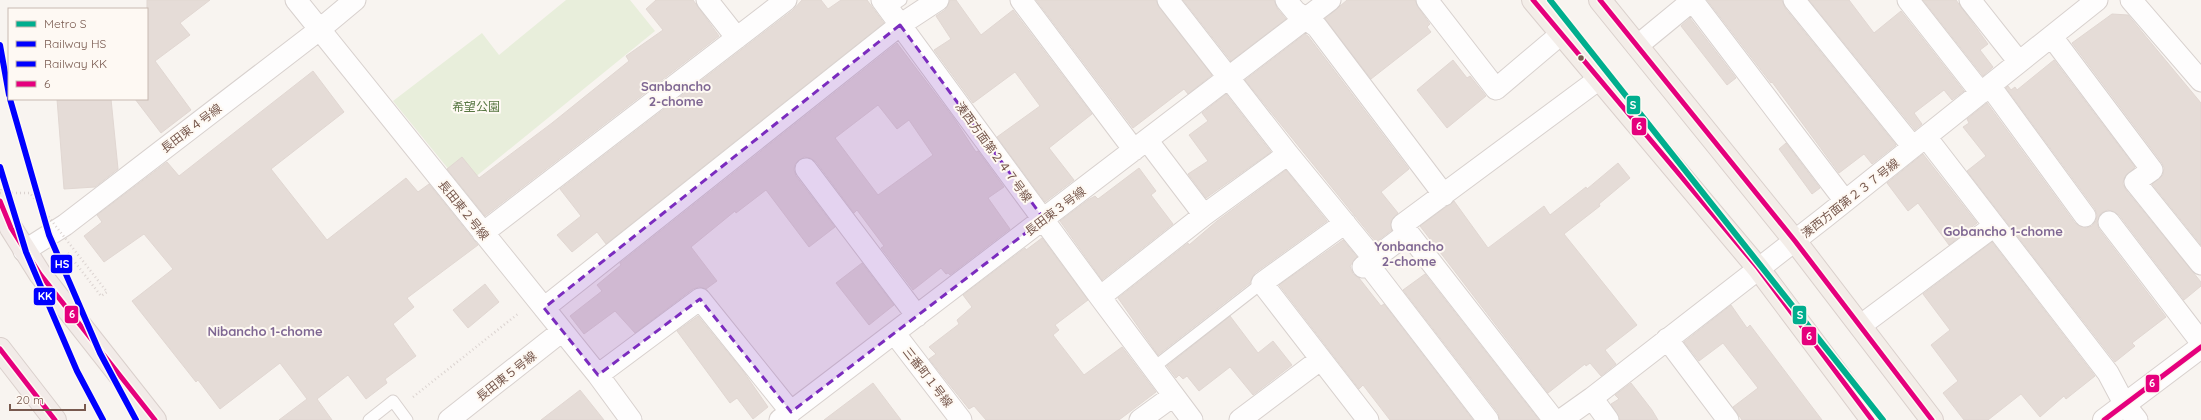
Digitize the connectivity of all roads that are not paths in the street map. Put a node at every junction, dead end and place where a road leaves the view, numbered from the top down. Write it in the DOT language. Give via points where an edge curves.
graph roads {
  1 [pos="296,0"];
  2 [pos="355,0"];
  3 [pos="707,0"];
  4 [pos="786,0"];
  5 [pos="938,0"];
  6 [pos="1021,0"];
  7 [pos="1168,0"];
  8 [pos="1286,0"];
  9 [pos="1330,0"];
  10 [pos="1427,0"];
  11 [pos="1533,0"];
  12 [pos="1600,0"];
  13 [pos="1692,0"];
  14 [pos="1794,0"];
  15 [pos="1908,0"];
  16 [pos="1970,0"];
  17 [pos="2097,0"];
  18 [pos="2131,0"];
  19 [pos="890,3"];
  20 [pos="1305,19"];
  21 [pos="900,25"];
  22 [pos="319,30"];
  23 [pos="1561,34"];
  24 [pos="2052,37"];
  25 [pos="737,38"];
  26 [pos="1637,46"];
  27 [pos="2019,62"];
  28 [pos="1228,78"];
  29 [pos="1599,79"];
  30 [pos="2201,81"];
  31 [pos="1985,89"];
  32 [pos="1919,142"];
  33 [pos="1140,145"];
  34 [pos="1288,154"];
  35 [pos="806,169"];
  36 [pos="1444,195"];
  37 [pos="0,201"];
  38 [pos="1845,201"];
  39 [pos="1204,215"];
  40 [pos="2085,216"];
  41 [pos="1044,219"];
  42 [pos="1345,222"];
  43 [pos="2109,222"];
  44 [pos="1994,226"];
  45 [pos="483,233"];
  46 [pos="1408,233"];
  47 [pos="1795,241"];
  48 [pos="24,251"];
  49 [pos="1367,264"];
  50 [pos="2201,264"];
  51 [pos="1758,268"];
  52 [pos="1262,283"];
  53 [pos="1100,297"];
  54 [pos="540,304"];
  55 [pos="918,316"];
  56 [pos="1860,326"];
  57 [pos="562,331"];
  58 [pos="895,334"];
  59 [pos="1666,339"];
  60 [pos="2201,342"];
  61 [pos="2201,347"];
  62 [pos="0,350"];
  63 [pos="1321,359"];
  64 [pos="1153,368"];
  65 [pos="598,375"];
  66 [pos="1173,396"];
  67 [pos="1592,398"];
  68 [pos="2131,412"];
  69 [pos="785,416"];
  70 [pos="55,420"];
  71 [pos="155,420"];
  72 [pos="369,420"];
  73 [pos="407,420"];
  74 [pos="449,420"];
  75 [pos="631,420"];
  76 [pos="961,420"];
  77 [pos="1140,420"];
  78 [pos="1192,420"];
  79 [pos="1240,420"];
  80 [pos="1368,420"];
  81 [pos="1488,420"];
  82 [pos="1554,420"];
  83 [pos="1561,420"];
  84 [pos="1608,420"];
  85 [pos="1728,420"];
  86 [pos="1872,420"];
  87 [pos="1932,420"];
  88 [pos="2104,420"];
  1 -- 22 [label="street, 長田東２号線"];
  2 -- 22 [label="street, 長田東４号線"];
  3 -- 25 [label="street"];
  4 -- 25 [label="street"];
  5 -- 21 [label="street"];
  6 -- 33 [label="street"];
  7 -- 28 [label="street"];
  8 -- 20 [label="street"];
  9 -- 20 [label="street, 長田東３号線"];
  10 -- 23 [label="street" via="1496,89"];
  11 -- 23 [label="main road"];
  12 -- 26 [label="main road"];
  13 -- 26 [label="street"];
  13 -- 38 [label="street"];
  14 -- 32 [label="street"];
  15 -- 31 [label="street"];
  16 -- 27 [label="street"];
  17 -- 24 [label="street, 湊西方面第２３７号線"];
  18 -- 30 [label="street"];
  19 -- 21 [label="street, 湊西方面第２４７号線"];
  20 -- 28 [label="street, 長田東３号線"];
  20 -- 36 [label="street" via="1317,27"];
  21 -- 41 [label="street, 湊西方面第２４７号線"];
  21 -- 54 [label="street"];
  22 -- 45 [label="street, 長田東２号線"];
  22 -- 48 [label="street, 長田東４号線" via="65,225"];
  23 -- 29 [label="main road"];
  24 -- 27 [label="street, 湊西方面第２３７号線"];
  24 -- 50 [label="street" via="2152,170 2135,182"];
  25 -- 45 [label="street"];
  26 -- 47 [label="main road"];
  27 -- 31 [label="street, 湊西方面第２３７号線"];
  28 -- 33 [label="street, 長田東３号線"];
  28 -- 34 [label="street"];
  29 -- 36 [label="street"];
  29 -- 51 [label="main road"];
  31 -- 32 [label="street, 湊西方面第２３７号線"];
  31 -- 40 [label="street"];
  32 -- 38 [label="street, 湊西方面第２３７号線"];
  32 -- 44 [label="street"];
  33 -- 39 [label="street"];
  33 -- 41 [label="street, 長田東３号線"];
  34 -- 39 [label="street"];
  34 -- 42 [label="street"];
  35 -- 55 [label="street"];
  36 -- 46 [label="street" via="1402,225"];
  37 -- 48 [label="highway"];
  38 -- 47 [label="street, 湊西方面第２３７号線"];
  39 -- 53 [label="street"];
  41 -- 53 [label="street, 湊西方面第２４７号線"];
  41 -- 55 [label="street, 長田東３号線"];
  42 -- 49 [label="street"];
  42 -- 52 [label="street"];
  43 -- 60 [label="street"];
  44 -- 56 [label="street"];
  44 -- 68 [label="street" via="2108,373"];
  45 -- 54 [label="street, 長田東２号線"];
  46 -- 49 [label="street"];
  46 -- 82 [label="street"];
  47 -- 51 [label="street, 湊西方面第２３７号線"];
  47 -- 56 [label="main road"];
  48 -- 71 [label="highway"];
  49 -- 81 [label="street"];
  51 -- 59 [label="street, 湊西方面第２３７号線"];
  51 -- 86 [label="main road"];
  52 -- 63 [label="street"];
  52 -- 64 [label="lane"];
  53 -- 64 [label="street, 湊西方面第２４７号線"];
  54 -- 57 [label="street, 長田東２号線"];
  55 -- 58 [label="street, 長田東３号線"];
  56 -- 87 [label="main road"];
  57 -- 65 [label="street, 長田東２号線"];
  57 -- 74 [label="street, 長田東５号線"];
  58 -- 69 [label="street, 長田東３号線"];
  58 -- 76 [label="street, 三番町１号線"];
  59 -- 67 [label="street, 湊西方面第２３７号線"];
  59 -- 85 [label="street"];
  61 -- 68 [label="street"];
  62 -- 70 [label="highway"];
  63 -- 79 [label="street"];
  63 -- 80 [label="street"];
  64 -- 66 [label="street, 湊西方面第２４７号線"];
  65 -- 69 [label="street" via="700,299"];
  65 -- 75 [label="street, 長田東２号線"];
  66 -- 77 [label="street"];
  66 -- 78 [label="street, 湊西方面第２４７号線"];
  67 -- 83 [label="street, 湊西方面第２３７号線"];
  67 -- 84 [label="street"];
  68 -- 88 [label="street"];
  72 -- 73 [label="lane" via="393,401"];
}
